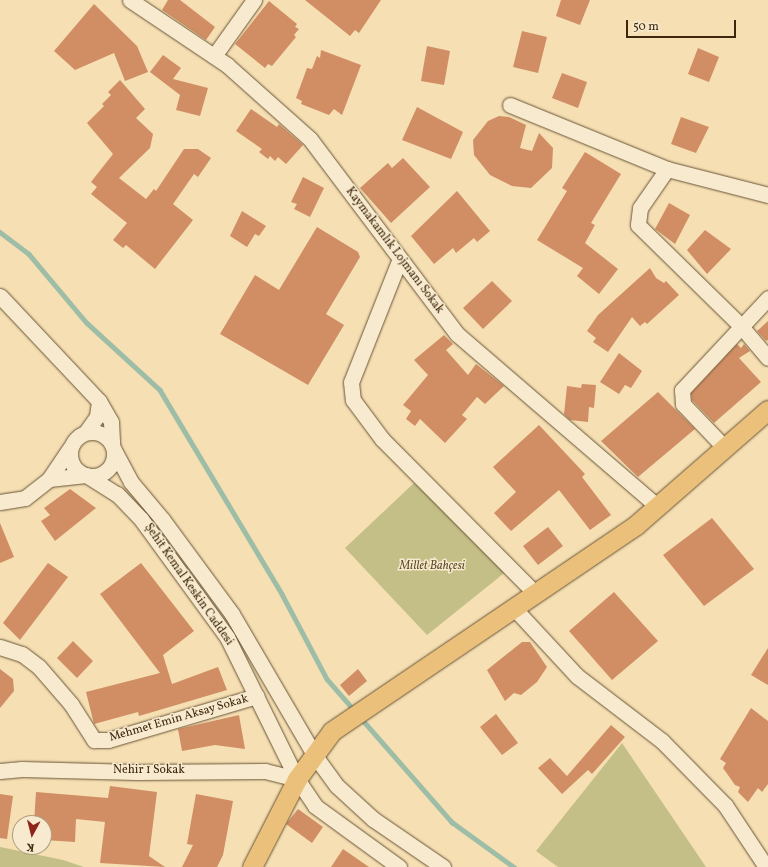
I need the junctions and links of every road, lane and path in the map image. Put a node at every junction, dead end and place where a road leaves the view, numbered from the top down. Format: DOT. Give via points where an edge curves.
graph roads {
  1 [pos="130,0"];
  2 [pos="254,0"];
  3 [pos="214,56"];
  4 [pos="510,106"];
  5 [pos="667,169"];
  6 [pos="768,195"];
  7 [pos="399,261"];
  8 [pos="0,296"];
  9 [pos="768,298"];
  10 [pos="740,325"];
  11 [pos="768,358"];
  12 [pos="98,401"];
  13 [pos="768,410"];
  14 [pos="86,432"];
  15 [pos="113,447"];
  16 [pos="70,448"];
  17 [pos="724,448"];
  18 [pos="86,475"];
  19 [pos="49,479"];
  20 [pos="0,502"];
  21 [pos="657,506"];
  22 [pos="535,593"];
  23 [pos="513,607"];
  24 [pos="0,647"];
  25 [pos="257,696"];
  26 [pos="315,756"];
  27 [pos="0,771"];
  28 [pos="297,779"];
  29 [pos="252,867"];
  30 [pos="399,867"];
  31 [pos="443,867"];
  32 [pos="766,867"];
  1 -- 3 [label="street, Kaymakamlık Lojmanı Sokak"];
  2 -- 3 [label="street"];
  3 -- 7 [label="street, Kaymakamlık Lojmanı Sokak" via="310,139"];
  4 -- 5 [label="street"];
  5 -- 6 [label="street"];
  5 -- 10 [label="street" via="640,208 638,225"];
  7 -- 21 [label="street, Kaymakamlık Lojmanı Sokak" via="457,334"];
  7 -- 22 [label="street" via="351,382 353,400 382,438"];
  8 -- 12 [label="street"];
  9 -- 10 [label="street"];
  10 -- 11 [label="street"];
  10 -- 17 [label="street" via="682,390 683,404"];
  12 -- 14 [label="street" via="98,416"];
  12 -- 15 [label="street" via="111,422"];
  13 -- 17 [label="main road"];
  14 -- 15 [label="street" via="101,433"];
  14 -- 16 [label="street" via="79,436"];
  15 -- 18 [label="street" via="114,458 107,470 101,474"];
  15 -- 26 [label="street" via="131,482 162,519 232,614"];
  16 -- 18 [label="street" via="75,468"];
  16 -- 19 [label="street"];
  17 -- 21 [label="main road"];
  18 -- 19 [label="street"];
  18 -- 25 [label="street, Şehit Kemal Keskin Caddesi" via="117,494 141,519 227,637"];
  19 -- 20 [label="street" via="25,498"];
  21 -- 22 [label="main road" via="636,525"];
  22 -- 23 [label="main road"];
  23 -- 26 [label="main road" via="332,731"];
  23 -- 32 [label="street" via="577,676 662,741 725,805"];
  24 -- 25 [label="street, Mehmet Emin Aksay Sokak" via="22,654 40,667 71,704 94,740 108,740"];
  25 -- 28 [label="street, Şehit Kemal Keskin Caddesi"];
  26 -- 28 [label="main road"];
  26 -- 31 [label="street" via="337,786 373,819"];
  27 -- 28 [label="street, Nehir 1 Sokak" via="22,768 136,772 265,771"];
  28 -- 29 [label="main road"];
  28 -- 30 [label="street, Şehit Kemal Keskin Caddesi" via="316,806"];
}
